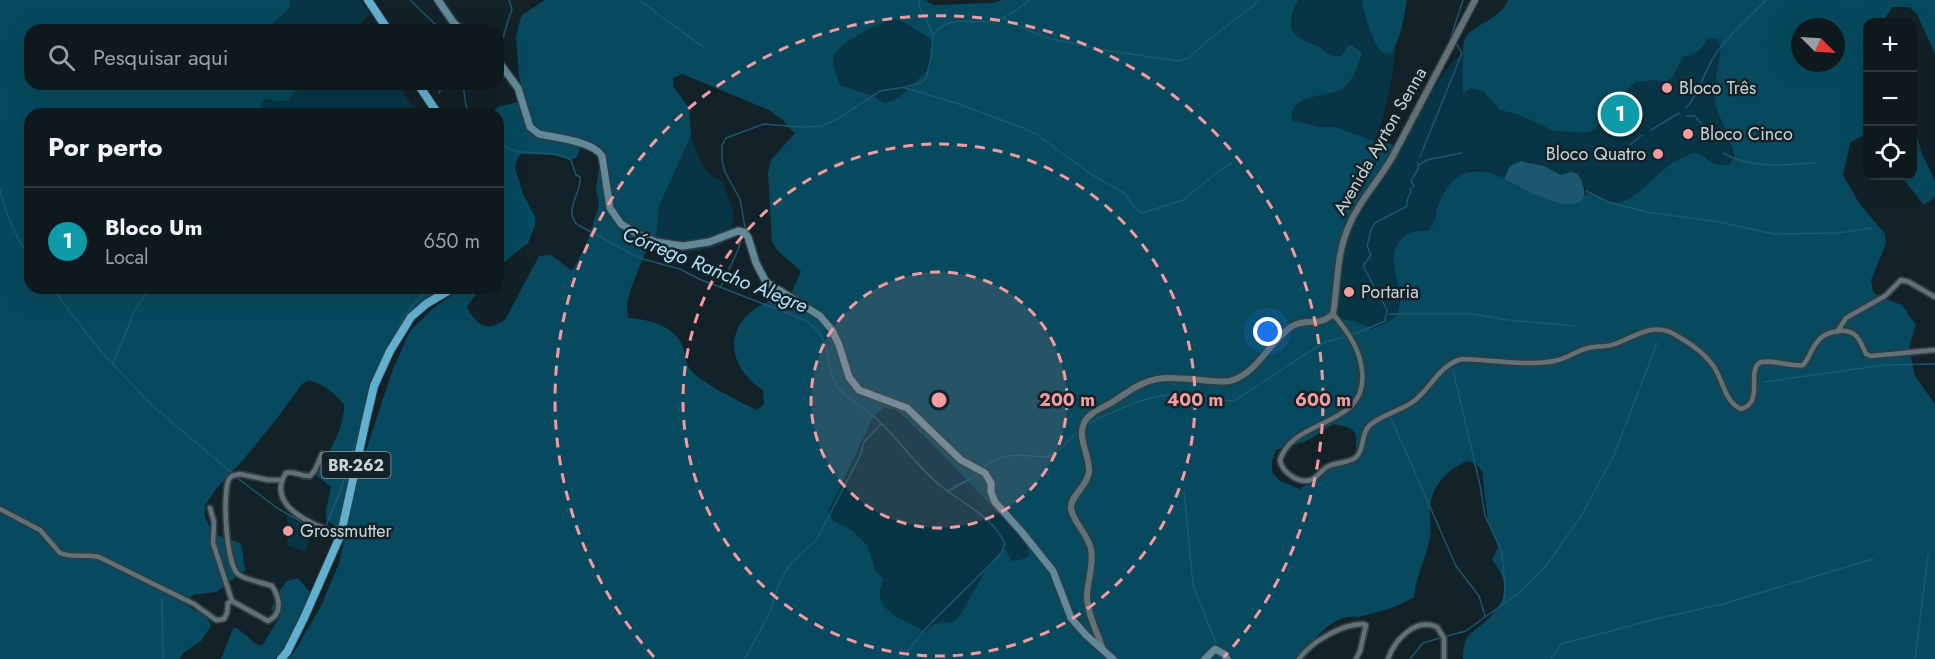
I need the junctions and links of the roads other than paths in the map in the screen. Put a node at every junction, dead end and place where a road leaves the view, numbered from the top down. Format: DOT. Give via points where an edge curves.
graph roads {
  1 [pos="368,0"];
  2 [pos="438,0"];
  3 [pos="1475,0"];
  4 [pos="384,24"];
  5 [pos="455,24"];
  6 [pos="504,69"];
  7 [pos="422,90"];
  8 [pos="434,108"];
  9 [pos="443,294"];
  10 [pos="1935,297"];
  11 [pos="1332,314"];
  12 [pos="1837,332"];
  13 [pos="1935,350"];
  14 [pos="322,454"];
  15 [pos="282,480"];
  16 [pos="210,508"];
  17 [pos="0,509"];
  18 [pos="341,534"];
  19 [pos="232,601"];
  20 [pos="1104,651"];
  21 [pos="281,659"];
  22 [pos="1113,659"];
  23 [pos="1205,659"];
  24 [pos="1227,659"];
  25 [pos="1299,659"];
  26 [pos="1356,659"];
  27 [pos="1388,659"];
  28 [pos="1444,659"];
  1 -- 4 [label="highway"];
  2 -- 5 [label="main road"];
  3 -- 11 [label="street, Avenida Ayrton Senna" via="1389,162 1347,228"];
  6 -- 20 [label="main road" via="518,88 533,130 599,151 610,208 621,224 656,242 683,246 744,232 766,282 820,316 832,330 849,377 859,390 908,408 961,460 986,473 995,502 1053,571 1071,618"];
  7 -- 8 [label="highway"];
  9 -- 18 [label="highway, BR-262" via="411,317 382,368 366,420"];
  10 -- 12 [label="street" via="1901,280 1885,296 1846,318"];
  11 -- 12 [label="street" via="1358,351 1364,380 1361,392 1346,412 1293,440 1282,454 1284,470 1303,481 1332,464 1354,459 1370,425 1413,402 1440,371 1455,361 1554,361 1588,348 1618,343 1640,332 1662,330 1699,350 1715,368 1730,401 1741,409 1752,399 1759,363 1803,365 1818,340"];
  11 -- 20 [label="street" via="1320,322 1292,326 1259,363 1236,378 1225,382 1158,379 1140,384 1086,419 1082,433 1089,473 1071,509 1091,549 1087,603"];
  12 -- 13 [label="street" via="1856,335 1871,356"];
  14 -- 15 [label="street" via="310,476 291,472"];
  15 -- 18 [label="street" via="282,498 297,515 317,527"];
  15 -- 19 [label="street" via="240,474 226,483 226,527 235,570 240,576 272,586 280,606 268,621"];
  16 -- 19 [label="street" via="213,543"];
  17 -- 19 [label="street" via="39,530 65,556 99,557 194,604 216,620 224,619"];
  18 -- 21 [label="highway, BR-262"];
  20 -- 22 [label="main road"];
  23 -- 24 [label="main road" via="1215,649"];
  25 -- 26 [label="street" via="1338,629 1366,625"];
  27 -- 28 [label="street" via="1406,632 1432,625 1444,638"];
}
